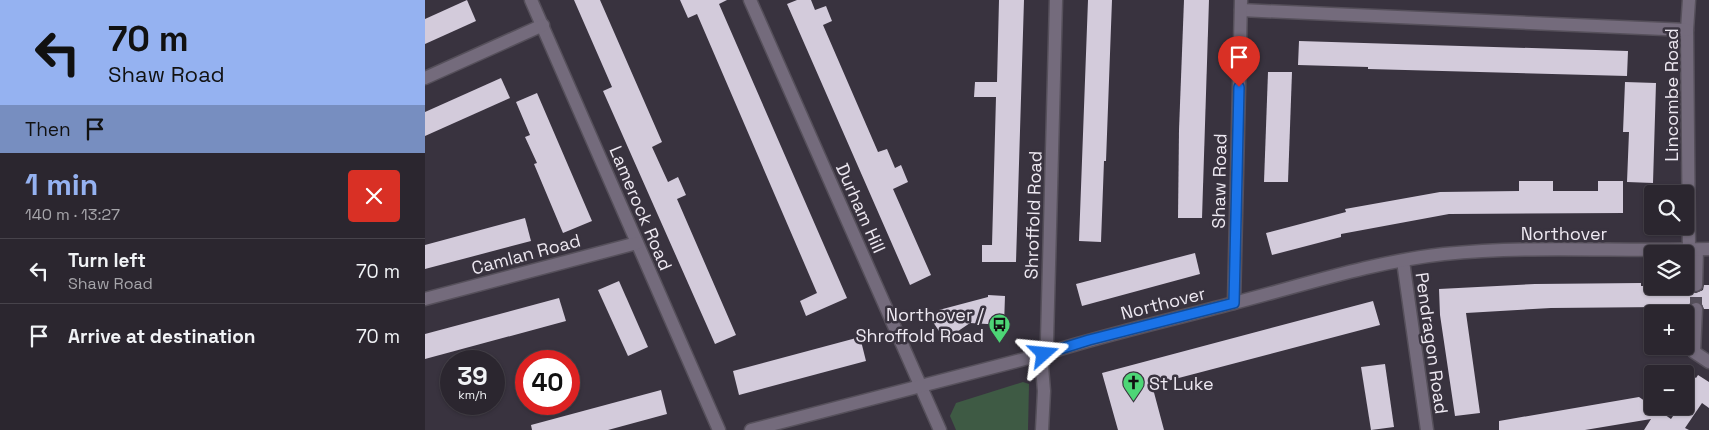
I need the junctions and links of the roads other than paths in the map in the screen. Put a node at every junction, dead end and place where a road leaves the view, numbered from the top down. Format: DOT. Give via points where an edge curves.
graph roads {
  1 [pos="531,0"];
  2 [pos="750,0"];
  3 [pos="1056,0"];
  4 [pos="1689,0"];
  5 [pos="1241,5"];
  6 [pos="543,26"];
  7 [pos="1687,30"];
  8 [pos="425,78"];
  9 [pos="637,243"];
  10 [pos="1698,249"];
  11 [pos="1403,261"];
  12 [pos="1696,284"];
  13 [pos="425,299"];
  14 [pos="1234,303"];
  15 [pos="1696,309"];
  16 [pos="1044,354"];
  17 [pos="1709,362"];
  18 [pos="921,386"];
  19 [pos="719,430"];
  20 [pos="751,430"];
  21 [pos="940,430"];
  22 [pos="1043,430"];
  23 [pos="1427,430"];
  1 -- 6 [label="street, Lamerock Road"];
  2 -- 18 [label="street, Durham Hill"];
  3 -- 16 [label="street, Shroffold Road" via="1047,340"];
  4 -- 7 [label="street, Lincombe Road"];
  5 -- 7 [label="street"];
  5 -- 14 [label="street, Shaw Road"];
  6 -- 8 [label="street"];
  6 -- 9 [label="street, Lamerock Road"];
  7 -- 10 [label="street, Lincombe Road"];
  9 -- 13 [label="street, Camlan Road"];
  9 -- 19 [label="street, Lamerock Road"];
  10 -- 11 [label="street, Northover" via="1489,251"];
  10 -- 12 [label="street, Lincombe Road"];
  11 -- 14 [label="street, Northover" via="1355,270"];
  11 -- 23 [label="street, Pendragon Road"];
  14 -- 16 [label="street, Northover"];
  15 -- 17 [label="street" via="1694,352"];
  16 -- 18 [label="street, Northover"];
  16 -- 22 [label="street, Shroffold Road"];
  18 -- 20 [label="street, Northover"];
  18 -- 21 [label="street, Durham Hill"];
}
